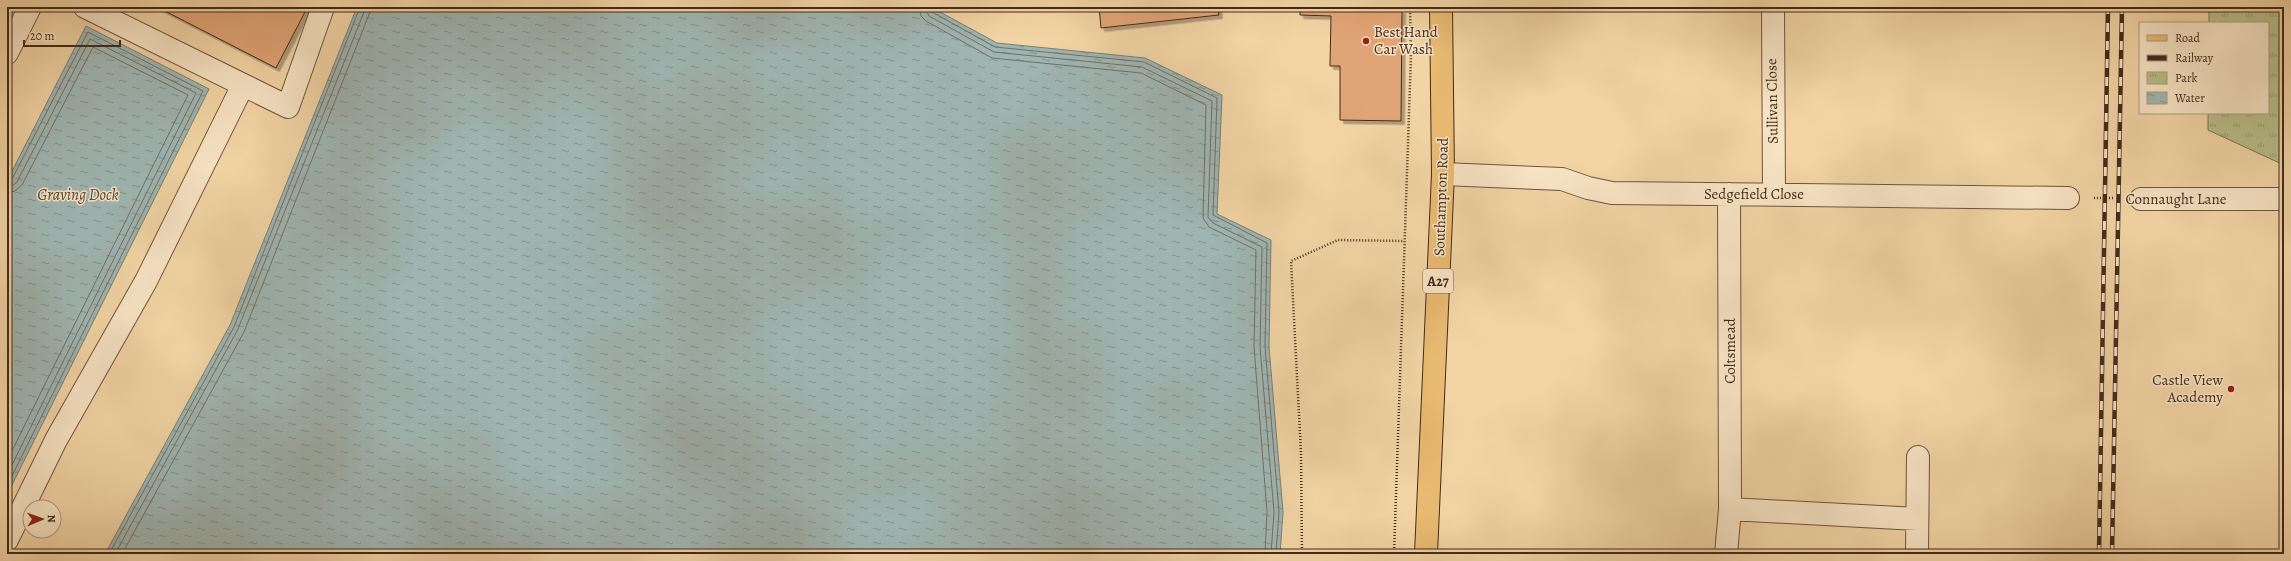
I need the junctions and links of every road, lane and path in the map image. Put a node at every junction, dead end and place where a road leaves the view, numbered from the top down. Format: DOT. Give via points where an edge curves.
graph roads {
  1 [pos="30,7"];
  2 [pos="85,7"];
  3 [pos="323,7"];
  4 [pos="1410,7"];
  5 [pos="1441,7"];
  6 [pos="1773,7"];
  7 [pos="7,53"];
  8 [pos="243,85"];
  9 [pos="1443,174"];
  10 [pos="1729,194"];
  11 [pos="1774,194"];
  12 [pos="2068,198"];
  13 [pos="2141,199"];
  14 [pos="2284,199"];
  15 [pos="1404,241"];
  16 [pos="1918,456"];
  17 [pos="1730,509"];
  18 [pos="1917,519"];
  19 [pos="7,540"];
  20 [pos="1302,554"];
  21 [pos="1394,554"];
  22 [pos="1426,554"];
  23 [pos="1726,554"];
  24 [pos="1917,554"];
  1 -- 7 [label="street"];
  2 -- 8 [label="street"];
  3 -- 8 [label="street" via="288,107"];
  4 -- 15 [label="path" via="1411,55"];
  5 -- 9 [label="main road, Southampton Road / A27"];
  6 -- 11 [label="street, Sullivan Close"];
  8 -- 19 [label="street" via="146,281 56,440"];
  9 -- 10 [label="street, Sedgefield Close" via="1562,179 1612,193"];
  9 -- 22 [label="main road, Southampton Road / A27"];
  10 -- 11 [label="street, Sedgefield Close"];
  10 -- 17 [label="street, Coltsmead"];
  11 -- 12 [label="street, Sedgefield Close"];
  12 -- 13 [label="path, Connaught Lane"];
  13 -- 14 [label="street, Connaught Lane"];
  15 -- 20 [label="path" via="1338,240 1291,261 1301,453"];
  15 -- 21 [label="path"];
  16 -- 18 [label="street"];
  17 -- 18 [label="street"];
  17 -- 23 [label="street, Coltsmead"];
  18 -- 24 [label="street"];
}
